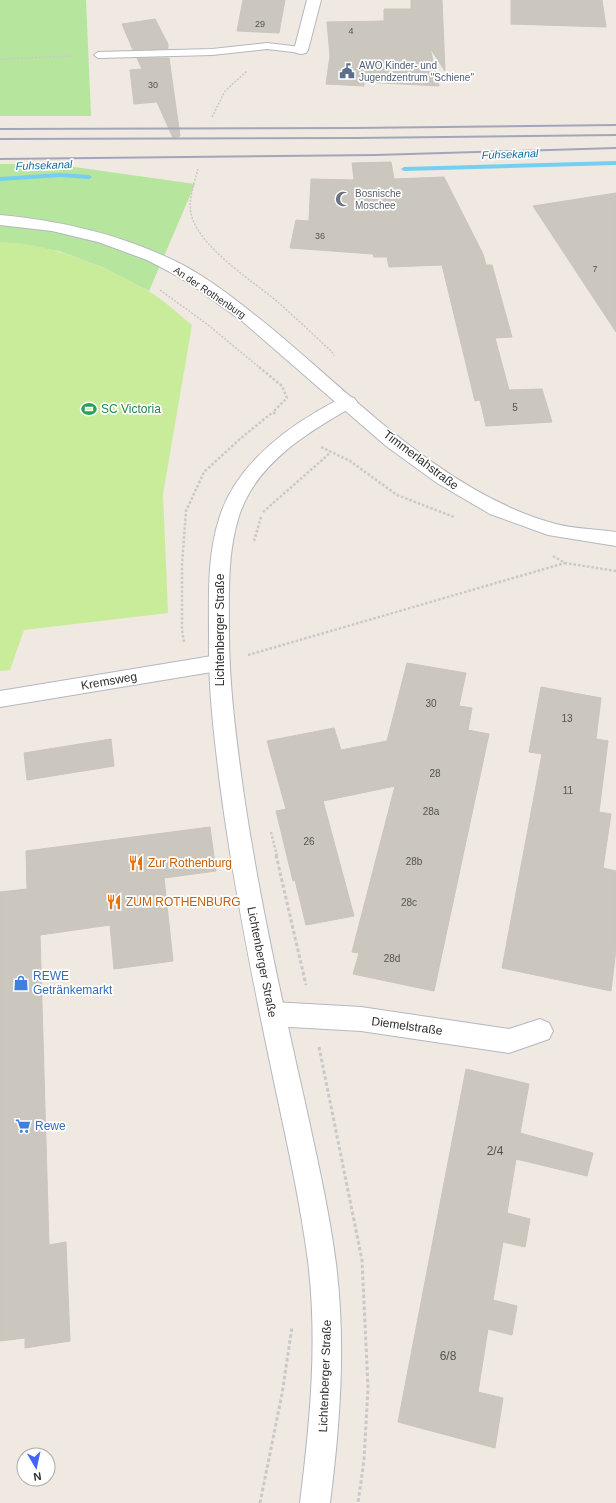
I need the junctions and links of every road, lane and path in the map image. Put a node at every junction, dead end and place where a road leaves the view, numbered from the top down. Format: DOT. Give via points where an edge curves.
graph roads {
  1 [pos="314,0"];
  2 [pos="301,50"];
  3 [pos="98,55"];
  4 [pos="0,59"];
  5 [pos="250,68"];
  6 [pos="212,117"];
  7 [pos="198,169"];
  8 [pos="0,220"];
  9 [pos="157,288"];
  10 [pos="348,402"];
  11 [pos="297,432"];
  12 [pos="330,453"];
  13 [pos="455,517"];
  14 [pos="616,539"];
  15 [pos="253,546"];
  16 [pos="552,556"];
  17 [pos="564,562"];
  18 [pos="616,571"];
  19 [pos="218,663"];
  20 [pos="0,699"];
  21 [pos="273,1014"];
  22 [pos="540,1031"];
  23 [pos="282,1394"];
  24 [pos="260,1503"];
  25 [pos="315,1503"];
  1 -- 2 [label="street"];
  2 -- 3 [label="lane" via="267,46 212,52"];
  3 -- 4 [label="path"];
  5 -- 6 [label="path" via="230,83 219,98"];
  7 -- 10 [label="path" via="191,206 197,228 206,240 332,352"];
  8 -- 10 [label="street, An der Rothenburg" via="70,229 104,238 168,264 238,309"];
  9 -- 11 [label="path" via="220,334 282,386 287,398 273,412"];
  10 -- 11 [label="street, Lichtenberger Straße"];
  10 -- 14 [label="street, Timmerlahstraße" via="435,474 491,506 548,528 578,535"];
  11 -- 12 [label="path"];
  11 -- 19 [label="street, Lichtenberger Straße" via="268,455 252,475 229,514 220,562"];
  12 -- 13 [label="path" via="350,461 397,495"];
  12 -- 15 [label="path" via="263,511"];
  16 -- 17 [label="path"];
  17 -- 18 [label="path"];
  17 -- 19 [label="path"];
  19 -- 20 [label="street, Kremsweg"];
  19 -- 21 [label="street, Lichtenberger Straße" via="237,826"];
  21 -- 22 [label="street, Diemelstraße" via="361,1019 509,1041"];
  21 -- 25 [label="street, Lichtenberger Straße" via="309,1187 327,1312 322,1449"];
  23 -- 24 [label="path"];
}
